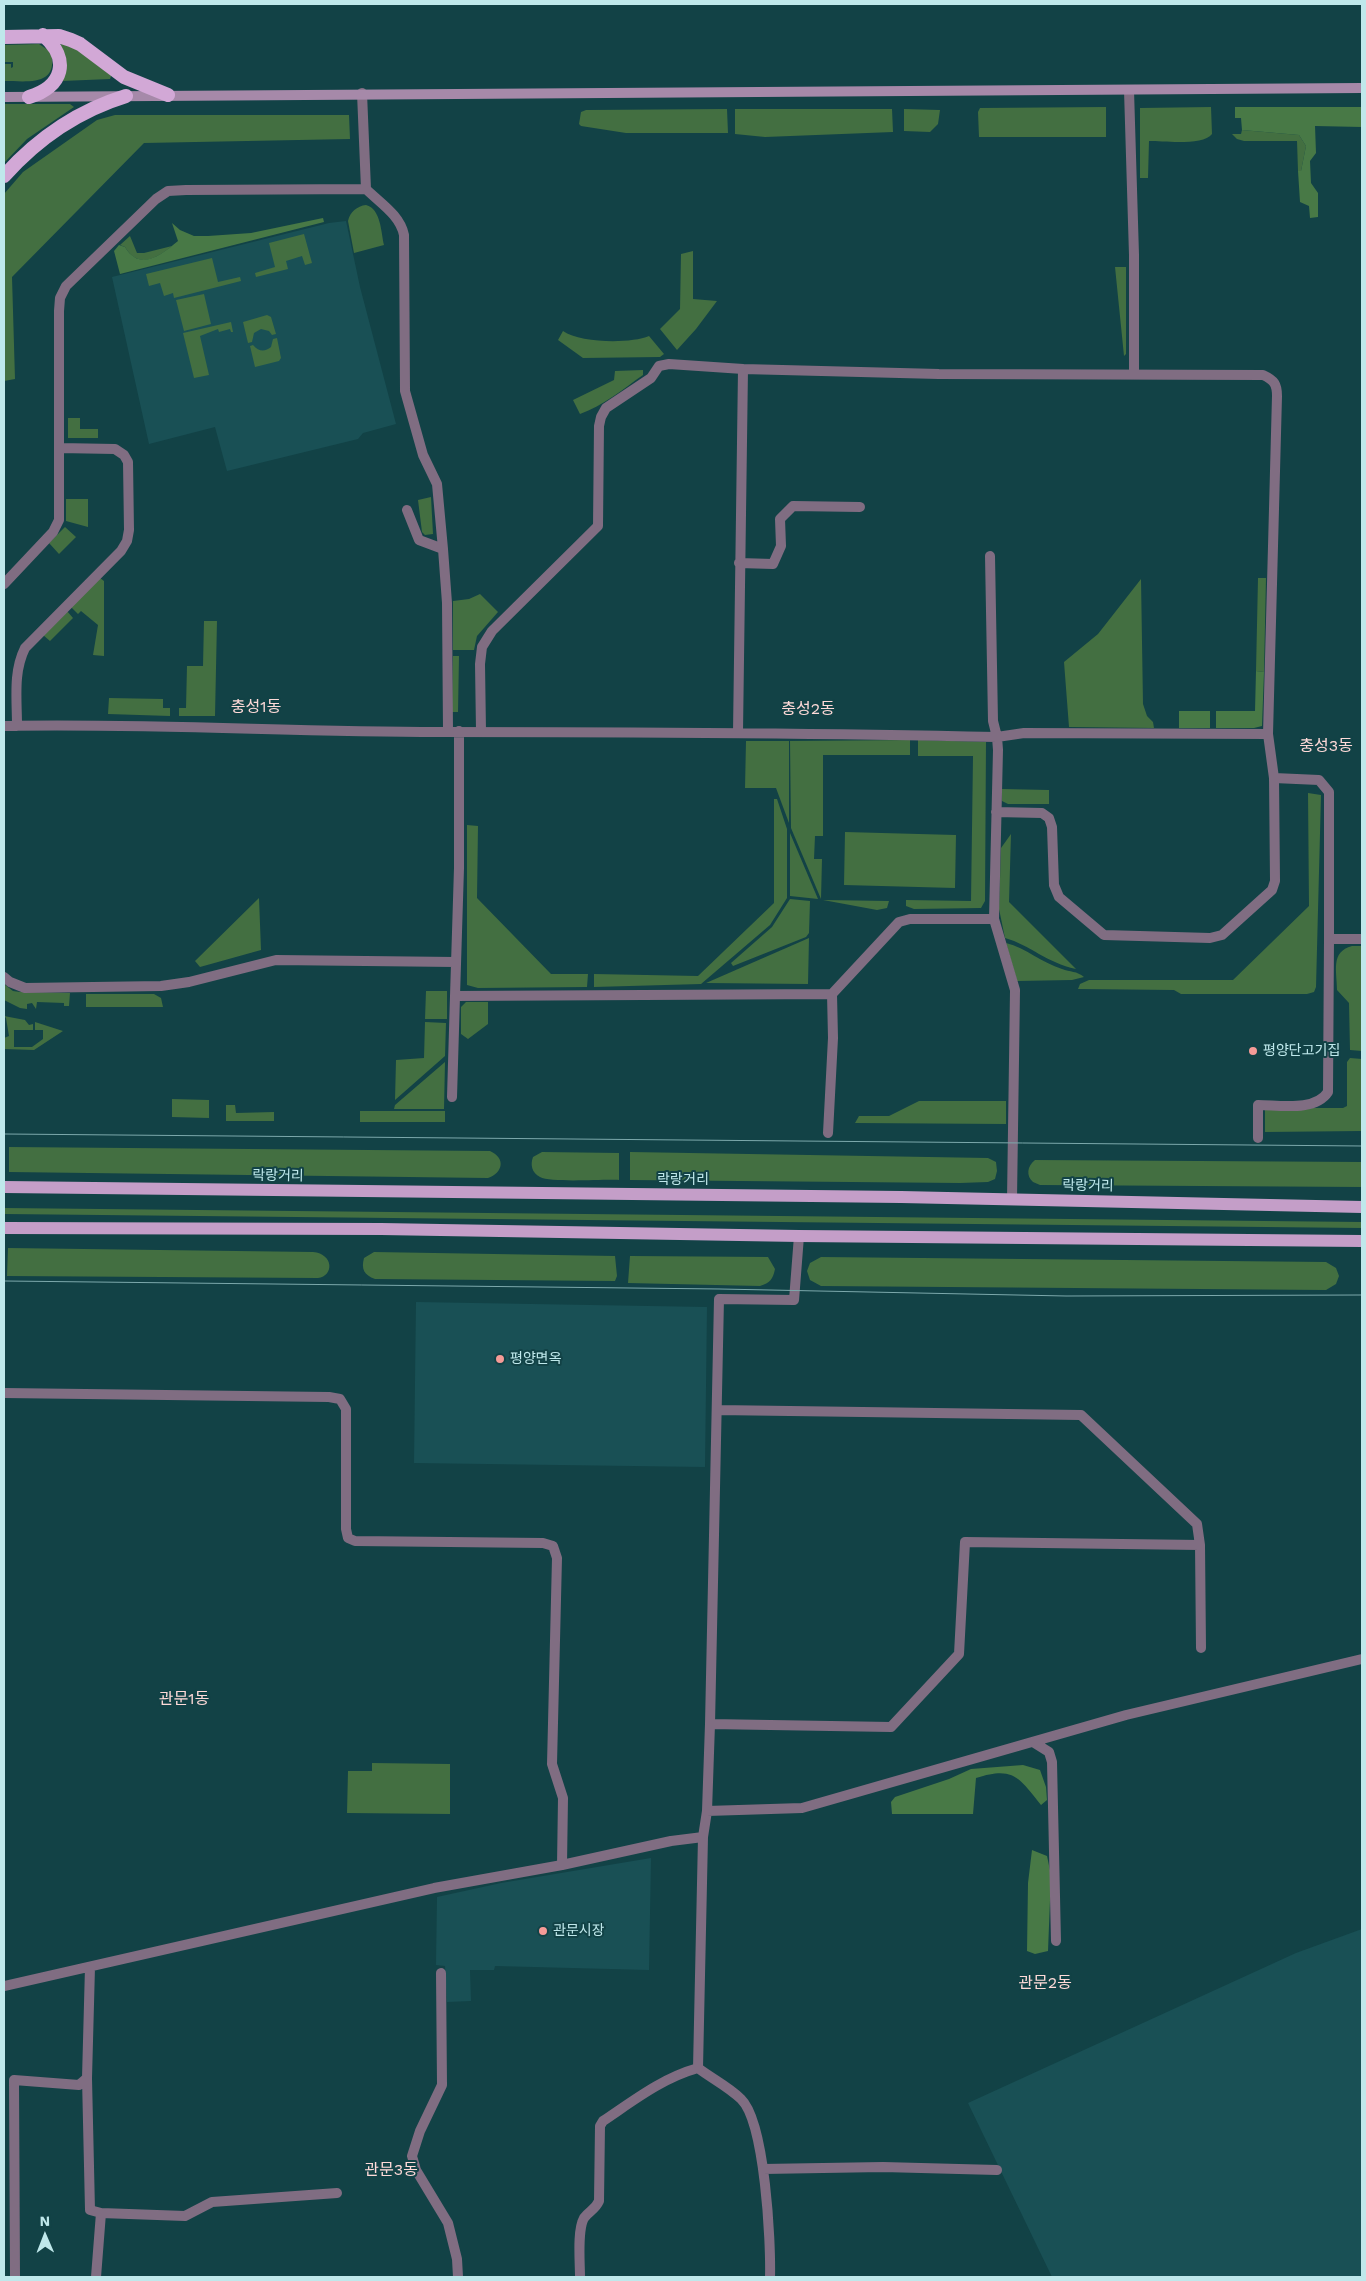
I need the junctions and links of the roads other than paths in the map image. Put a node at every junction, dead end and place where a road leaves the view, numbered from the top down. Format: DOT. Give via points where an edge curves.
graph roads {
  1 [pos="43,35"];
  2 [pos="4,37"];
  3 [pos="1362,88"];
  4 [pos="1129,90"];
  5 [pos="362,93"];
  6 [pos="126,96"];
  7 [pos="168,96"];
  8 [pos="4,97"];
  9 [pos="29,97"];
  10 [pos="4,176"];
  11 [pos="366,189"];
  12 [pos="743,369"];
  13 [pos="1134,374"];
  14 [pos="59,448"];
  15 [pos="860,507"];
  16 [pos="407,510"];
  17 [pos="443,549"];
  18 [pos="990,556"];
  19 [pos="739,563"];
  20 [pos="4,584"];
  21 [pos="4,726"];
  22 [pos="18,726"];
  23 [pos="453,731"];
  24 [pos="481,731"];
  25 [pos="738,732"];
  26 [pos="1268,734"];
  27 [pos="997,737"];
  28 [pos="1274,778"];
  29 [pos="996,812"];
  30 [pos="994,919"];
  31 [pos="1329,939"];
  32 [pos="1362,939"];
  33 [pos="455,962"];
  34 [pos="4,977"];
  35 [pos="832,994"];
  36 [pos="455,996"];
  37 [pos="452,1097"];
  38 [pos="828,1133"];
  39 [pos="1258,1138"];
  40 [pos="4,1188"];
  41 [pos="1012,1199"];
  42 [pos="1362,1207"];
  43 [pos="4,1228"];
  44 [pos="799,1236"];
  45 [pos="1362,1241"];
  46 [pos="4,1393"];
  47 [pos="716,1410"];
  48 [pos="1200,1545"];
  49 [pos="1200,1648"];
  50 [pos="1362,1659"];
  51 [pos="710,1724"];
  52 [pos="1033,1742"];
  53 [pos="707,1811"];
  54 [pos="703,1837"];
  55 [pos="562,1865"];
  56 [pos="1056,1941"];
  57 [pos="90,1967"];
  58 [pos="441,1973"];
  59 [pos="4,1986"];
  60 [pos="698,2068"];
  61 [pos="87,2078"];
  62 [pos="763,2169"];
  63 [pos="997,2170"];
  64 [pos="337,2193"];
  65 [pos="100,2213"];
  66 [pos="15,2277"];
  67 [pos="96,2277"];
  68 [pos="458,2277"];
  69 [pos="580,2277"];
  70 [pos="770,2277"];
  1 -- 2 [label="highway"];
  1 -- 7 [label="highway" via="59,36 80,44 124,77"];
  1 -- 9 [label="highway" via="53,44 59,57 58,75 43,92"];
  3 -- 4 [label="main road"];
  4 -- 5 [label="main road"];
  4 -- 13 [label="street"];
  5 -- 7 [label="main road"];
  5 -- 11 [label="street"];
  6 -- 7 [label="main road"];
  6 -- 9 [label="main road"];
  6 -- 10 [label="highway" via="92,108 63,124"];
  8 -- 9 [label="main road"];
  11 -- 14 [label="street" via="186,190 168,192 156,199 66,286 60,298"];
  11 -- 17 [label="street" via="397,218 404,235 405,391 423,455 437,484"];
  12 -- 13 [label="street"];
  12 -- 19 [label="street"];
  12 -- 24 [label="street" via="659,366 651,378 606,408 599,426 598,526 492,631 482,647"];
  13 -- 26 [label="street" via="1262,375 1272,379 1277,387"];
  14 -- 20 [label="street" via="59,520 56,528"];
  14 -- 22 [label="street" via="115,449 124,455 128,462 129,530 121,551 25,648 17,675"];
  15 -- 19 [label="street" via="793,506 780,519 781,546 773,564"];
  16 -- 17 [label="street" via="419,540"];
  17 -- 23 [label="street"];
  18 -- 27 [label="street" via="993,721"];
  19 -- 25 [label="street"];
  21 -- 22 [label="street"];
  22 -- 23 [label="street"];
  23 -- 24 [label="street"];
  23 -- 33 [label="street" via="459,868"];
  24 -- 25 [label="street"];
  25 -- 27 [label="street"];
  26 -- 27 [label="street" via="1024,733"];
  26 -- 28 [label="street"];
  27 -- 29 [label="street"];
  28 -- 29 [label="street" via="1275,882 1272,890 1222,935 1210,938 1104,935 1059,897 1054,885 1049,818 1042,813"];
  28 -- 31 [label="street" via="1319,780 1329,792"];
  29 -- 30 [label="street"];
  30 -- 35 [label="street" via="910,919 900,922"];
  30 -- 41 [label="street" via="1015,990"];
  31 -- 32 [label="street"];
  31 -- 39 [label="street" via="1328,1092 1322,1100 1311,1104 1258,1105"];
  33 -- 34 [label="street" via="276,960 161,986 25,988"];
  33 -- 36 [label="street"];
  35 -- 36 [label="street"];
  35 -- 38 [label="street"];
  36 -- 37 [label="street"];
  40 -- 41 [label="main road, 락랑거리"];
  41 -- 42 [label="main road, 락랑거리"];
  43 -- 44 [label="main road" via="380,1229"];
  44 -- 45 [label="main road"];
  44 -- 47 [label="street" via="794,1300 719,1299"];
  46 -- 55 [label="street" via="329,1396 340,1399 346,1409 348,1538 355,1542 543,1543 553,1546 557,1558 552,1764 562,1798"];
  47 -- 48 [label="street" via="1081,1415 1197,1524"];
  47 -- 51 [label="street"];
  48 -- 49 [label="street"];
  48 -- 51 [label="street" via="965,1542 959,1654 891,1727"];
  50 -- 52 [label="street" via="1126,1715"];
  51 -- 53 [label="street"];
  52 -- 53 [label="street" via="802,1808"];
  52 -- 56 [label="street" via="1049,1752 1052,1762"];
  53 -- 54 [label="street"];
  54 -- 55 [label="street"];
  54 -- 60 [label="street"];
  55 -- 57 [label="street" via="434,1888"];
  57 -- 59 [label="street"];
  57 -- 61 [label="street"];
  58 -- 68 [label="street" via="442,2085 412,2156 416,2170 448,2223"];
  60 -- 62 [label="street" via="742,2099 752,2119"];
  60 -- 69 [label="street" via="680,2073 649,2090 600,2126 599,2201 596,2210 585,2217 581,2228"];
  61 -- 65 [label="street" via="90,2210"];
  61 -- 66 [label="street" via="79,2085 14,2080"];
  62 -- 63 [label="street" via="883,2167"];
  62 -- 70 [label="street"];
  64 -- 65 [label="street" via="212,2202 184,2216"];
  65 -- 67 [label="street"];
}
